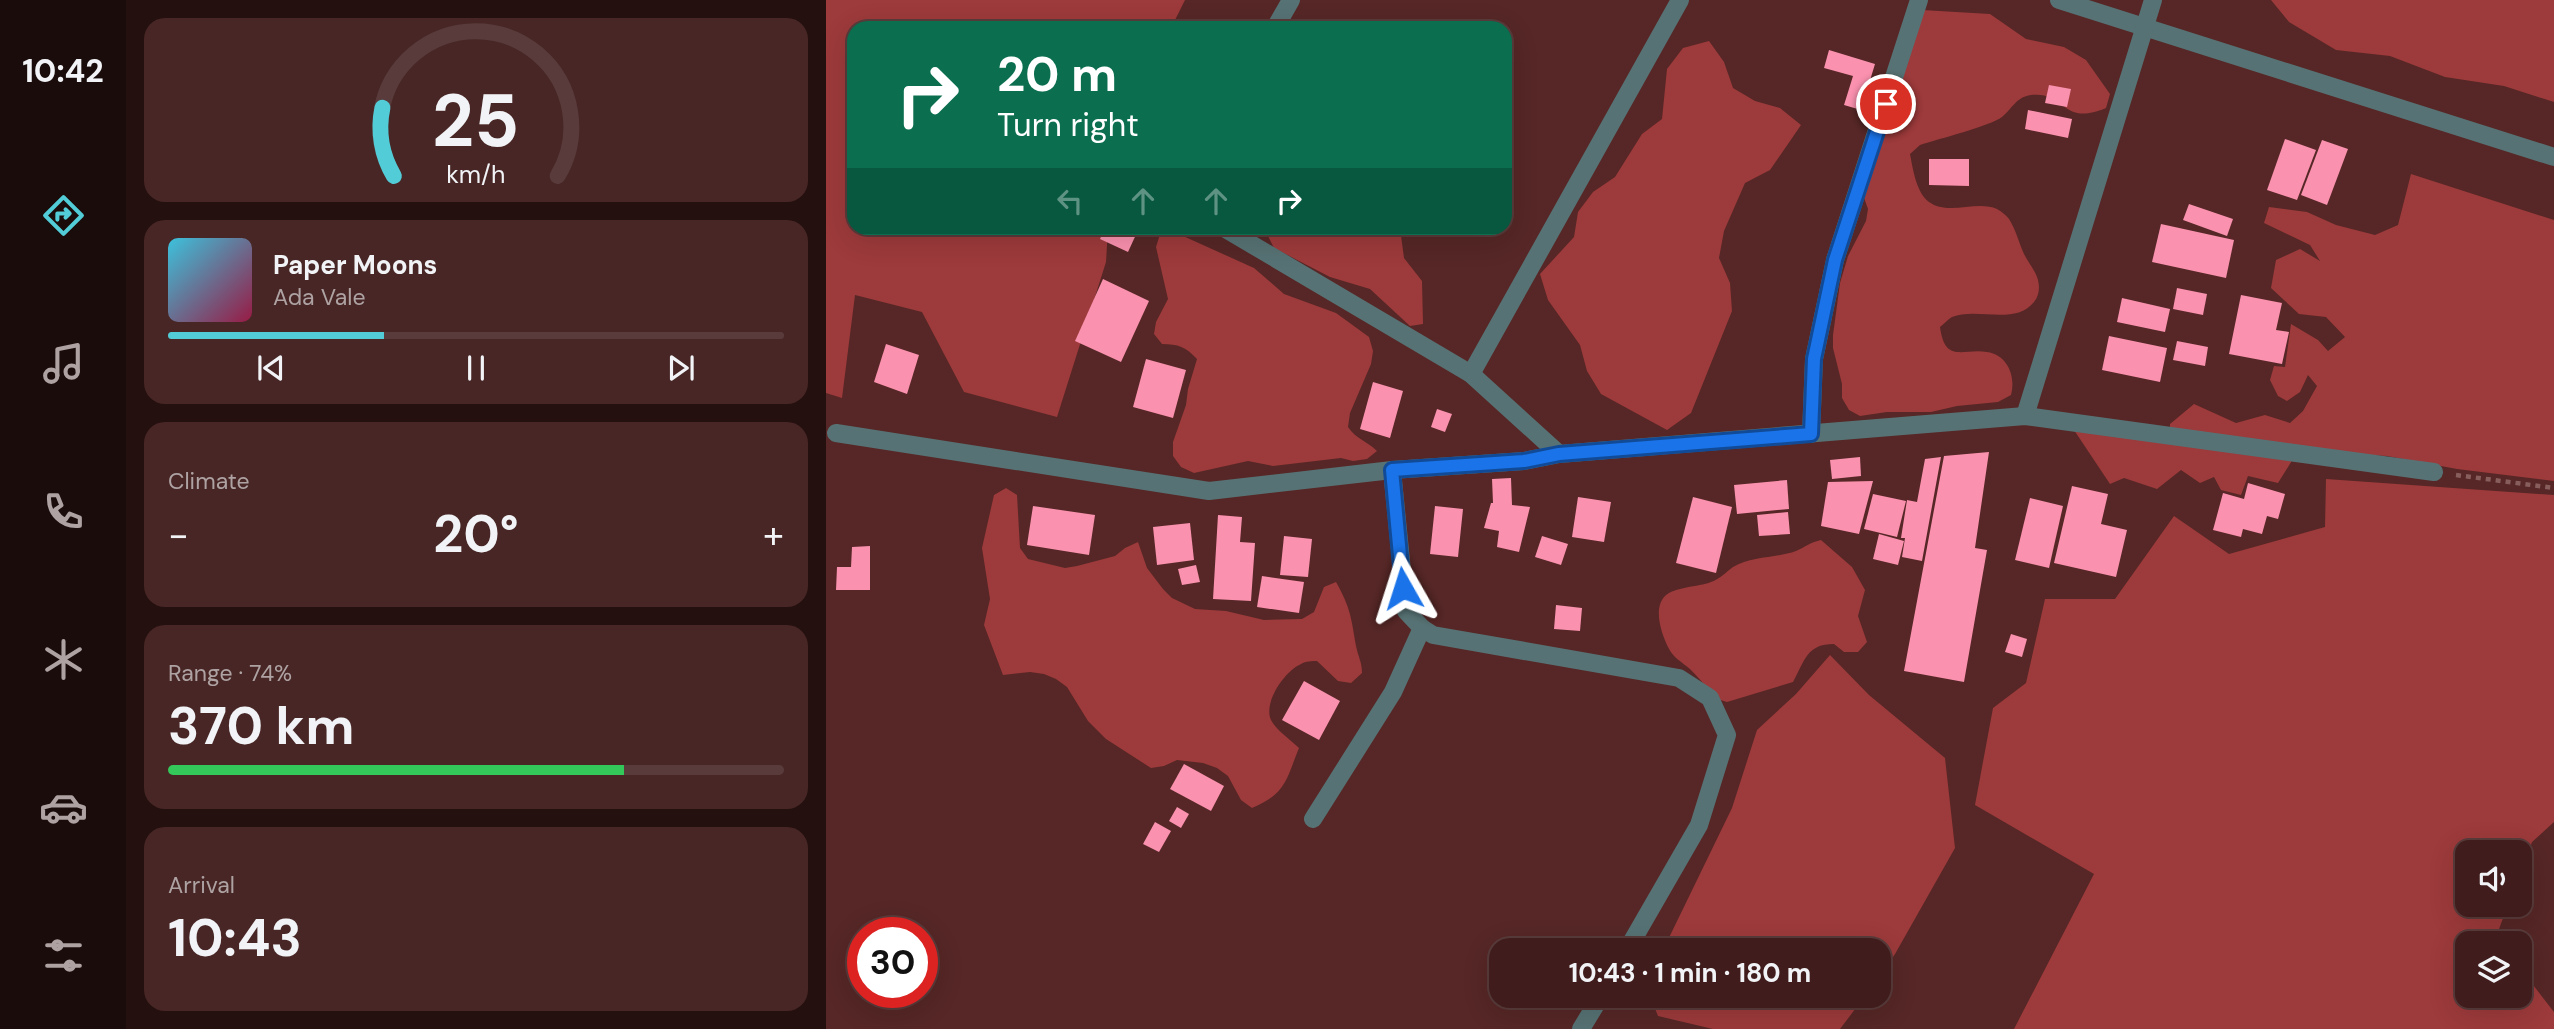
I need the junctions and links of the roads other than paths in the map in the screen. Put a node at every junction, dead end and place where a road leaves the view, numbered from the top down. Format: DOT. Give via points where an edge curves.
graph roads {
  1 [pos="1291,0"];
  2 [pos="1680,0"];
  3 [pos="1919,0"];
  4 [pos="2059,0"];
  5 [pos="2153,0"];
  6 [pos="1279,21"];
  7 [pos="2144,26"];
  8 [pos="2554,157"];
  9 [pos="1236,235"];
  10 [pos="1471,374"];
  11 [pos="2025,416"];
  12 [pos="836,433"];
  13 [pos="1811,434"];
  14 [pos="1559,454"];
  15 [pos="1392,470"];
  16 [pos="2434,472"];
  17 [pos="1422,628"];
  18 [pos="1313,819"];
  19 [pos="1634,938"];
  20 [pos="1594,1008"];
  21 [pos="1581,1029"];
  1 -- 6 [label="street"];
  2 -- 10 [label="street"];
  3 -- 13 [label="street" via="1835,260 1814,359"];
  4 -- 7 [label="street"];
  5 -- 7 [label="street"];
  7 -- 8 [label="street"];
  7 -- 11 [label="street"];
  9 -- 10 [label="street"];
  10 -- 14 [label="street"];
  11 -- 13 [label="street"];
  11 -- 16 [label="street"];
  12 -- 15 [label="street" via="1209,491"];
  13 -- 14 [label="street"];
  14 -- 15 [label="street" via="1524,461"];
  15 -- 17 [label="street" via="1406,611"];
  17 -- 18 [label="street" via="1393,692"];
  17 -- 19 [label="street" via="1433,635 1679,678 1710,698 1727,735 1699,825"];
  20 -- 21 [label="street"];
}
